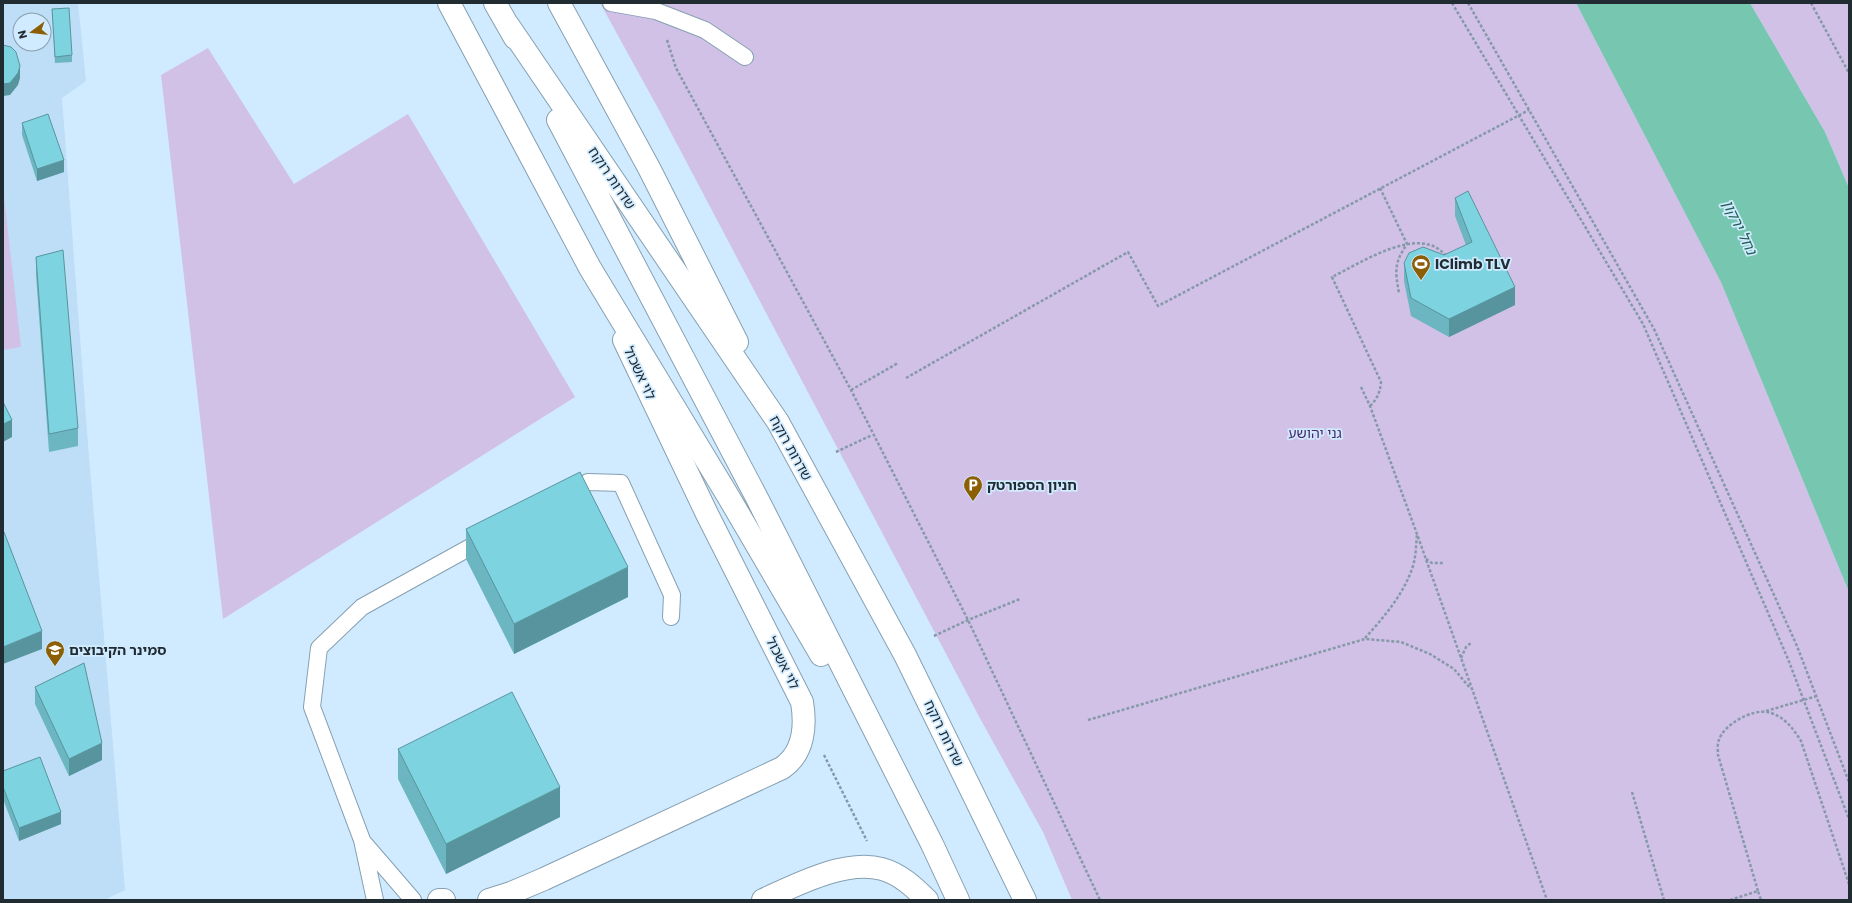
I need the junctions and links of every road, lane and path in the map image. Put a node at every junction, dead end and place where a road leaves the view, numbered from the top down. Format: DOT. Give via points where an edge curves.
graph roads {
  1 [pos="449,3"];
  2 [pos="495,3"];
  3 [pos="559,3"];
  4 [pos="611,3"];
  5 [pos="1452,3"];
  6 [pos="1468,3"];
  7 [pos="1811,3"];
  8 [pos="656,11"];
  9 [pos="508,25"];
  10 [pos="745,57"];
  11 [pos="1849,73"];
  12 [pos="1529,110"];
  13 [pos="1519,116"];
  14 [pos="1380,188"];
  15 [pos="1407,244"];
  16 [pos="1448,258"];
  17 [pos="590,268"];
  18 [pos="1399,292"];
  19 [pos="898,363"];
  20 [pos="906,378"];
  21 [pos="1361,387"];
  22 [pos="851,390"];
  23 [pos="1370,406"];
  24 [pos="778,422"];
  25 [pos="872,434"];
  26 [pos="836,452"];
  27 [pos="553,501"];
  28 [pos="499,531"];
  29 [pos="1417,534"];
  30 [pos="1426,559"];
  31 [pos="1444,563"];
  32 [pos="1020,600"];
  33 [pos="671,617"];
  34 [pos="968,620"];
  35 [pos="934,636"];
  36 [pos="1365,639"];
  37 [pos="1472,642"];
  38 [pos="1461,659"];
  39 [pos="1472,691"];
  40 [pos="1816,696"];
  41 [pos="1804,700"];
  42 [pos="1766,711"];
  43 [pos="1088,720"];
  44 [pos="822,752"];
  45 [pos="1849,782"];
  46 [pos="1632,792"];
  47 [pos="1849,819"];
  48 [pos="362,840"];
  49 [pos="932,844"];
  50 [pos="882,869"];
  51 [pos="1848,876"];
  52 [pos="1849,884"];
  53 [pos="1758,891"];
  54 [pos="375,900"];
  55 [pos="413,900"];
  56 [pos="439,900"];
  57 [pos="444,900"];
  58 [pos="489,900"];
  59 [pos="763,900"];
  60 [pos="927,900"];
  61 [pos="958,900"];
  62 [pos="1025,900"];
  63 [pos="1100,900"];
  64 [pos="1547,900"];
  65 [pos="1664,900"];
  66 [pos="1730,900"];
  67 [pos="1761,900"];
  1 -- 17 [label="main road"];
  2 -- 9 [label="main road, שדרות רוקח"];
  3 -- 24 [label="main road" via="649,168"];
  4 -- 8 [label="lane"];
  5 -- 13 [label="path"];
  6 -- 12 [label="path"];
  7 -- 11 [label="path"];
  8 -- 10 [label="lane" via="705,30"];
  8 -- 22 [label="path" via="676,68"];
  9 -- 24 [label="main road, שדרות רוקח"];
  9 -- 49 [label="main road, שדרות רוקח" via="758,500"];
  12 -- 13 [label="path"];
  12 -- 40 [label="path" via="1654,329 1797,646"];
  13 -- 14 [label="path"];
  13 -- 41 [label="path" via="1643,324"];
  14 -- 15 [label="path"];
  14 -- 20 [label="path" via="1158,306 1128,252"];
  15 -- 16 [label="path" via="1420,242 1432,245"];
  15 -- 18 [label="path" via="1399,255 1396,266"];
  15 -- 23 [label="path" via="1332,277 1381,382 1380,392"];
  17 -- 49 [label="main road" via="728,496"];
  17 -- 58 [label="main road, לוי אשכול" via="707,514 802,702 805,717 803,734 799,749 790,763 782,768 544,879"];
  19 -- 22 [label="path"];
  21 -- 23 [label="path"];
  22 -- 25 [label="path"];
  23 -- 29 [label="path"];
  24 -- 62 [label="main road, שדרות רוקח" via="905,655"];
  25 -- 26 [label="path"];
  25 -- 34 [label="path"];
  27 -- 33 [label="lane" via="588,482 621,483 672,595"];
  28 -- 48 [label="lane" via="362,607 319,648 312,707"];
  29 -- 30 [label="path"];
  29 -- 36 [label="path" via="1414,565 1403,588 1388,612"];
  30 -- 31 [label="path" via="1432,563"];
  30 -- 38 [label="path"];
  32 -- 34 [label="path"];
  34 -- 35 [label="path"];
  34 -- 63 [label="path"];
  36 -- 39 [label="path" via="1401,642 1430,654 1454,669"];
  36 -- 43 [label="path"];
  37 -- 38 [label="path" via="1466,646"];
  38 -- 39 [label="path"];
  39 -- 64 [label="path"];
  40 -- 41 [label="path"];
  40 -- 45 [label="path"];
  41 -- 42 [label="path"];
  41 -- 47 [label="path"];
  42 -- 51 [label="path" via="1777,715 1792,726 1801,741"];
  42 -- 53 [label="path" via="1737,719 1725,729 1719,740 1718,755"];
  44 -- 50 [label="path"];
  46 -- 65 [label="path"];
  48 -- 54 [label="lane"];
  48 -- 55 [label="lane"];
  49 -- 61 [label="main road, שדרות רוקח"];
  50 -- 59 [label="main road" via="857,868 829,873"];
  50 -- 60 [label="main road" via="911,884"];
  51 -- 52 [label="path"];
  53 -- 66 [label="path"];
  53 -- 67 [label="path"];
  56 -- 57 [label="main road"];
}
